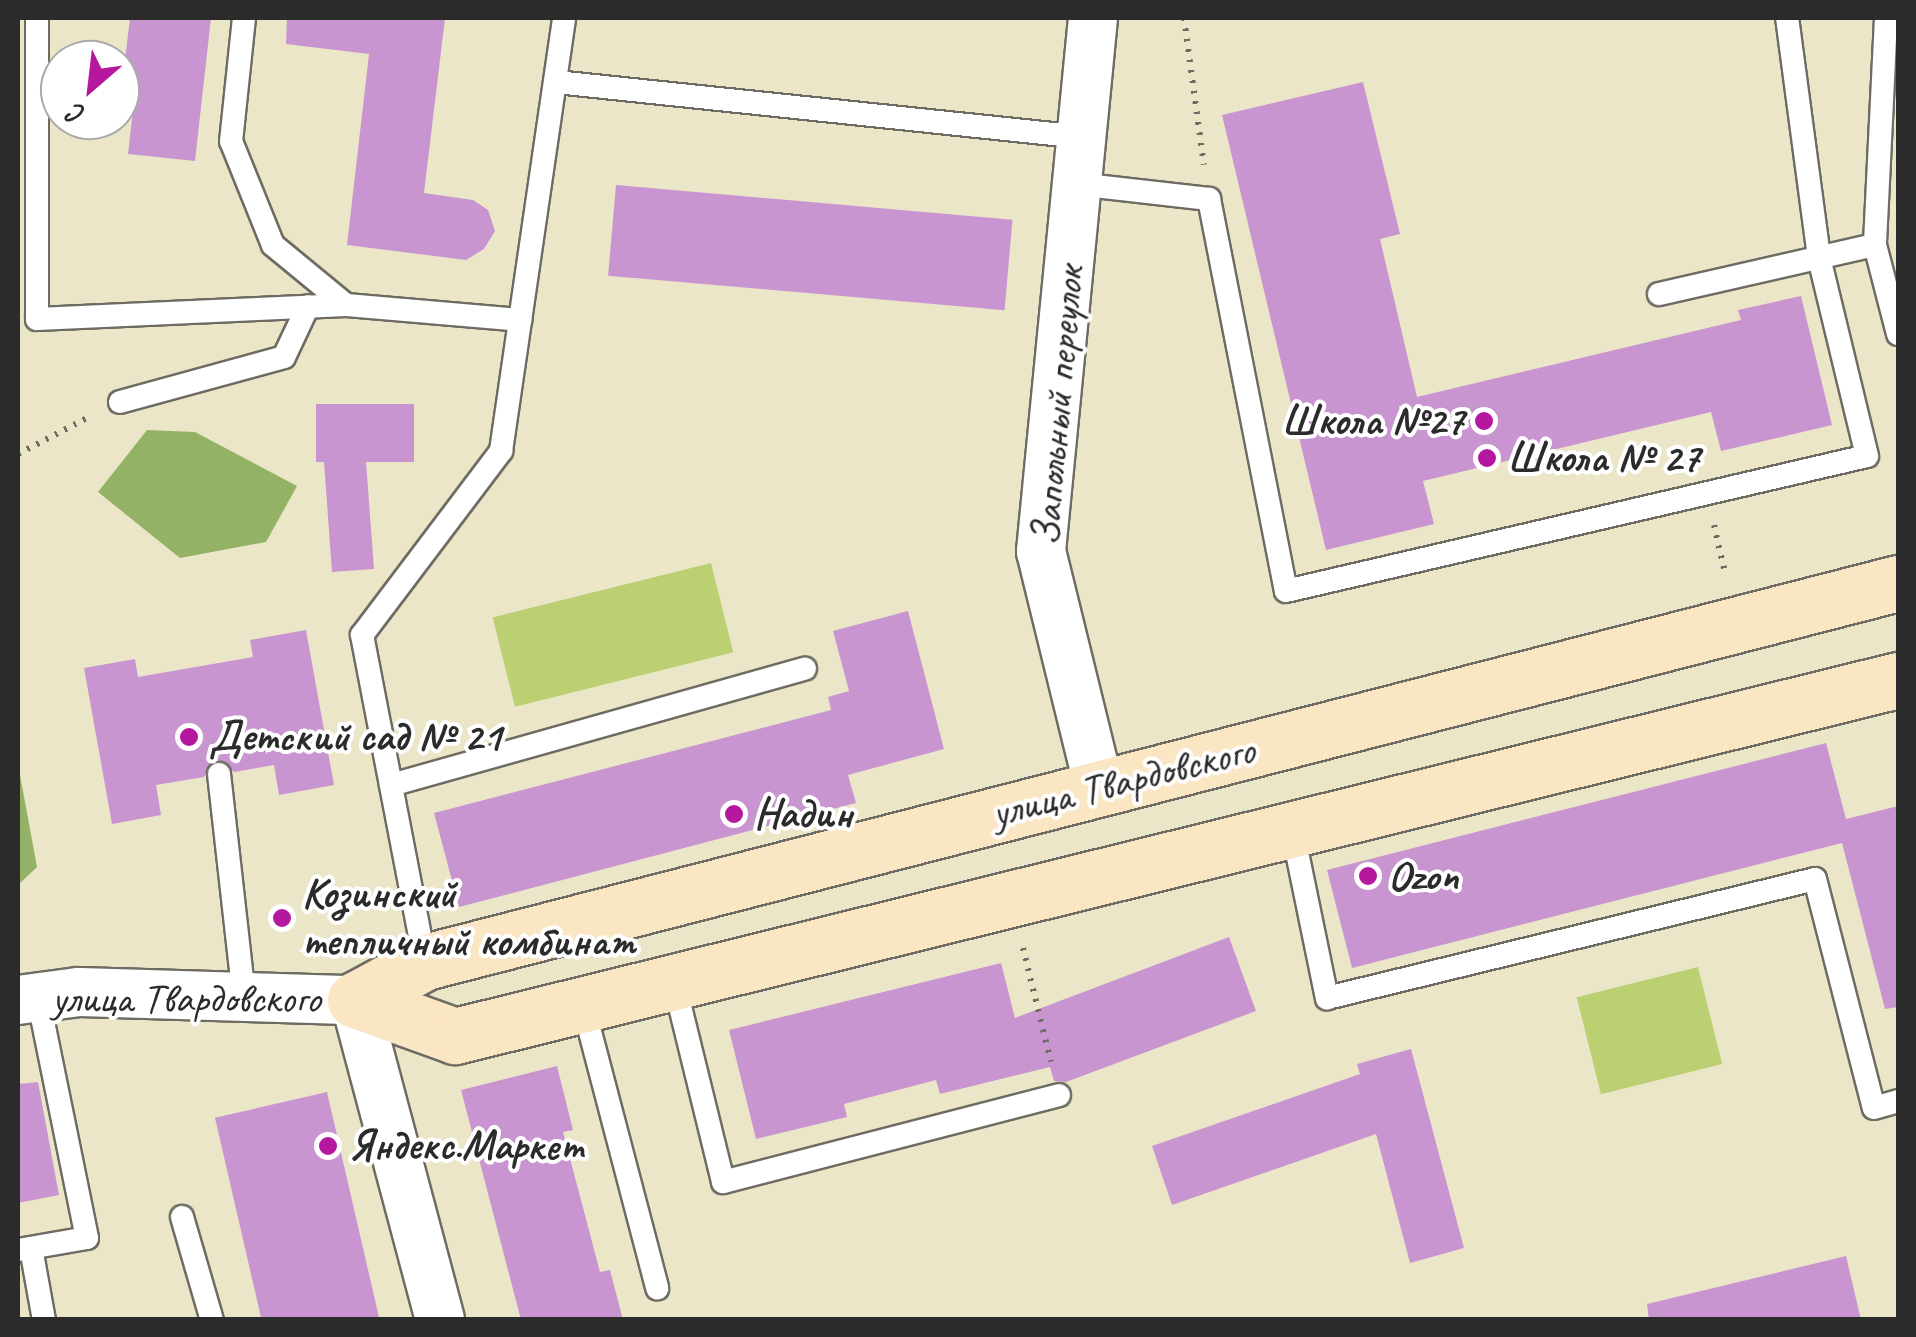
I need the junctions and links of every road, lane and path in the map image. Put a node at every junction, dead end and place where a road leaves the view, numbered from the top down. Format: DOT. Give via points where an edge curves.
graph roads {
  1 [pos="37,18"];
  2 [pos="244,18"];
  3 [pos="564,18"];
  4 [pos="1093,18"];
  5 [pos="1184,18"];
  6 [pos="1788,18"];
  7 [pos="1886,18"];
  8 [pos="556,82"];
  9 [pos="1082,137"];
  10 [pos="1077,184"];
  11 [pos="1209,199"];
  12 [pos="1874,245"];
  13 [pos="1820,257"];
  14 [pos="1659,294"];
  15 [pos="346,305"];
  16 [pos="308,306"];
  17 [pos="520,320"];
  18 [pos="1898,334"];
  19 [pos="120,402"];
  20 [pos="18,454"];
  21 [pos="1898,584"];
  22 [pos="805,669"];
  23 [pos="1898,680"];
  24 [pos="219,774"];
  25 [pos="391,785"];
  26 [pos="1099,788"];
  27 [pos="1292,828"];
  28 [pos="1010,898"];
  29 [pos="425,962"];
  30 [pos="674,982"];
  31 [pos="244,996"];
  32 [pos="28,999"];
  33 [pos="355,1000"];
  34 [pos="583,1005"];
  35 [pos="1059,1095"];
  36 [pos="1898,1101"];
  37 [pos="182,1218"];
  38 [pos="24,1249"];
  39 [pos="656,1288"];
  40 [pos="44,1320"];
  41 [pos="212,1320"];
  42 [pos="440,1320"];
  1 -- 16 [label="lane" via="37,319"];
  2 -- 15 [label="lane" via="230,142 274,246"];
  3 -- 8 [label="lane"];
  4 -- 9 [label="street, Запольный переулок"];
  5 -- 11 [label="path"];
  6 -- 13 [label="lane"];
  7 -- 12 [label="lane"];
  8 -- 9 [label="lane"];
  8 -- 17 [label="lane"];
  9 -- 10 [label="street, Запольный переулок"];
  10 -- 11 [label="lane"];
  10 -- 26 [label="street, Запольный переулок" via="1041,551"];
  11 -- 13 [label="lane" via="1286,591 1866,456"];
  12 -- 13 [label="lane"];
  12 -- 18 [label="lane"];
  13 -- 14 [label="lane"];
  15 -- 16 [label="lane"];
  15 -- 17 [label="lane"];
  16 -- 19 [label="lane" via="284,357"];
  17 -- 25 [label="lane" via="501,451 362,634"];
  19 -- 20 [label="path"];
  21 -- 26 [label="street, улица Твардовского"];
  22 -- 25 [label="lane"];
  23 -- 27 [label="street, улица Твардовского"];
  24 -- 31 [label="lane"];
  25 -- 29 [label="lane"];
  26 -- 29 [label="street, улица Твардовского"];
  27 -- 28 [label="street, улица Твардовского"];
  27 -- 36 [label="lane" via="1327,998 1815,879 1874,1108"];
  28 -- 30 [label="street, улица Твардовского"];
  28 -- 35 [label="path"];
  29 -- 33 [label="street, улица Твардовского"];
  30 -- 34 [label="street, улица Твардовского"];
  30 -- 35 [label="lane" via="723,1182"];
  31 -- 32 [label="street, улица Твардовского" via="79,992"];
  31 -- 33 [label="street, улица Твардовского"];
  32 -- 38 [label="lane" via="87,1238"];
  33 -- 34 [label="street, улица Твардовского" via="455,1036"];
  33 -- 42 [label="street"];
  34 -- 39 [label="lane"];
  37 -- 41 [label="lane"];
  38 -- 40 [label="lane"];
}
